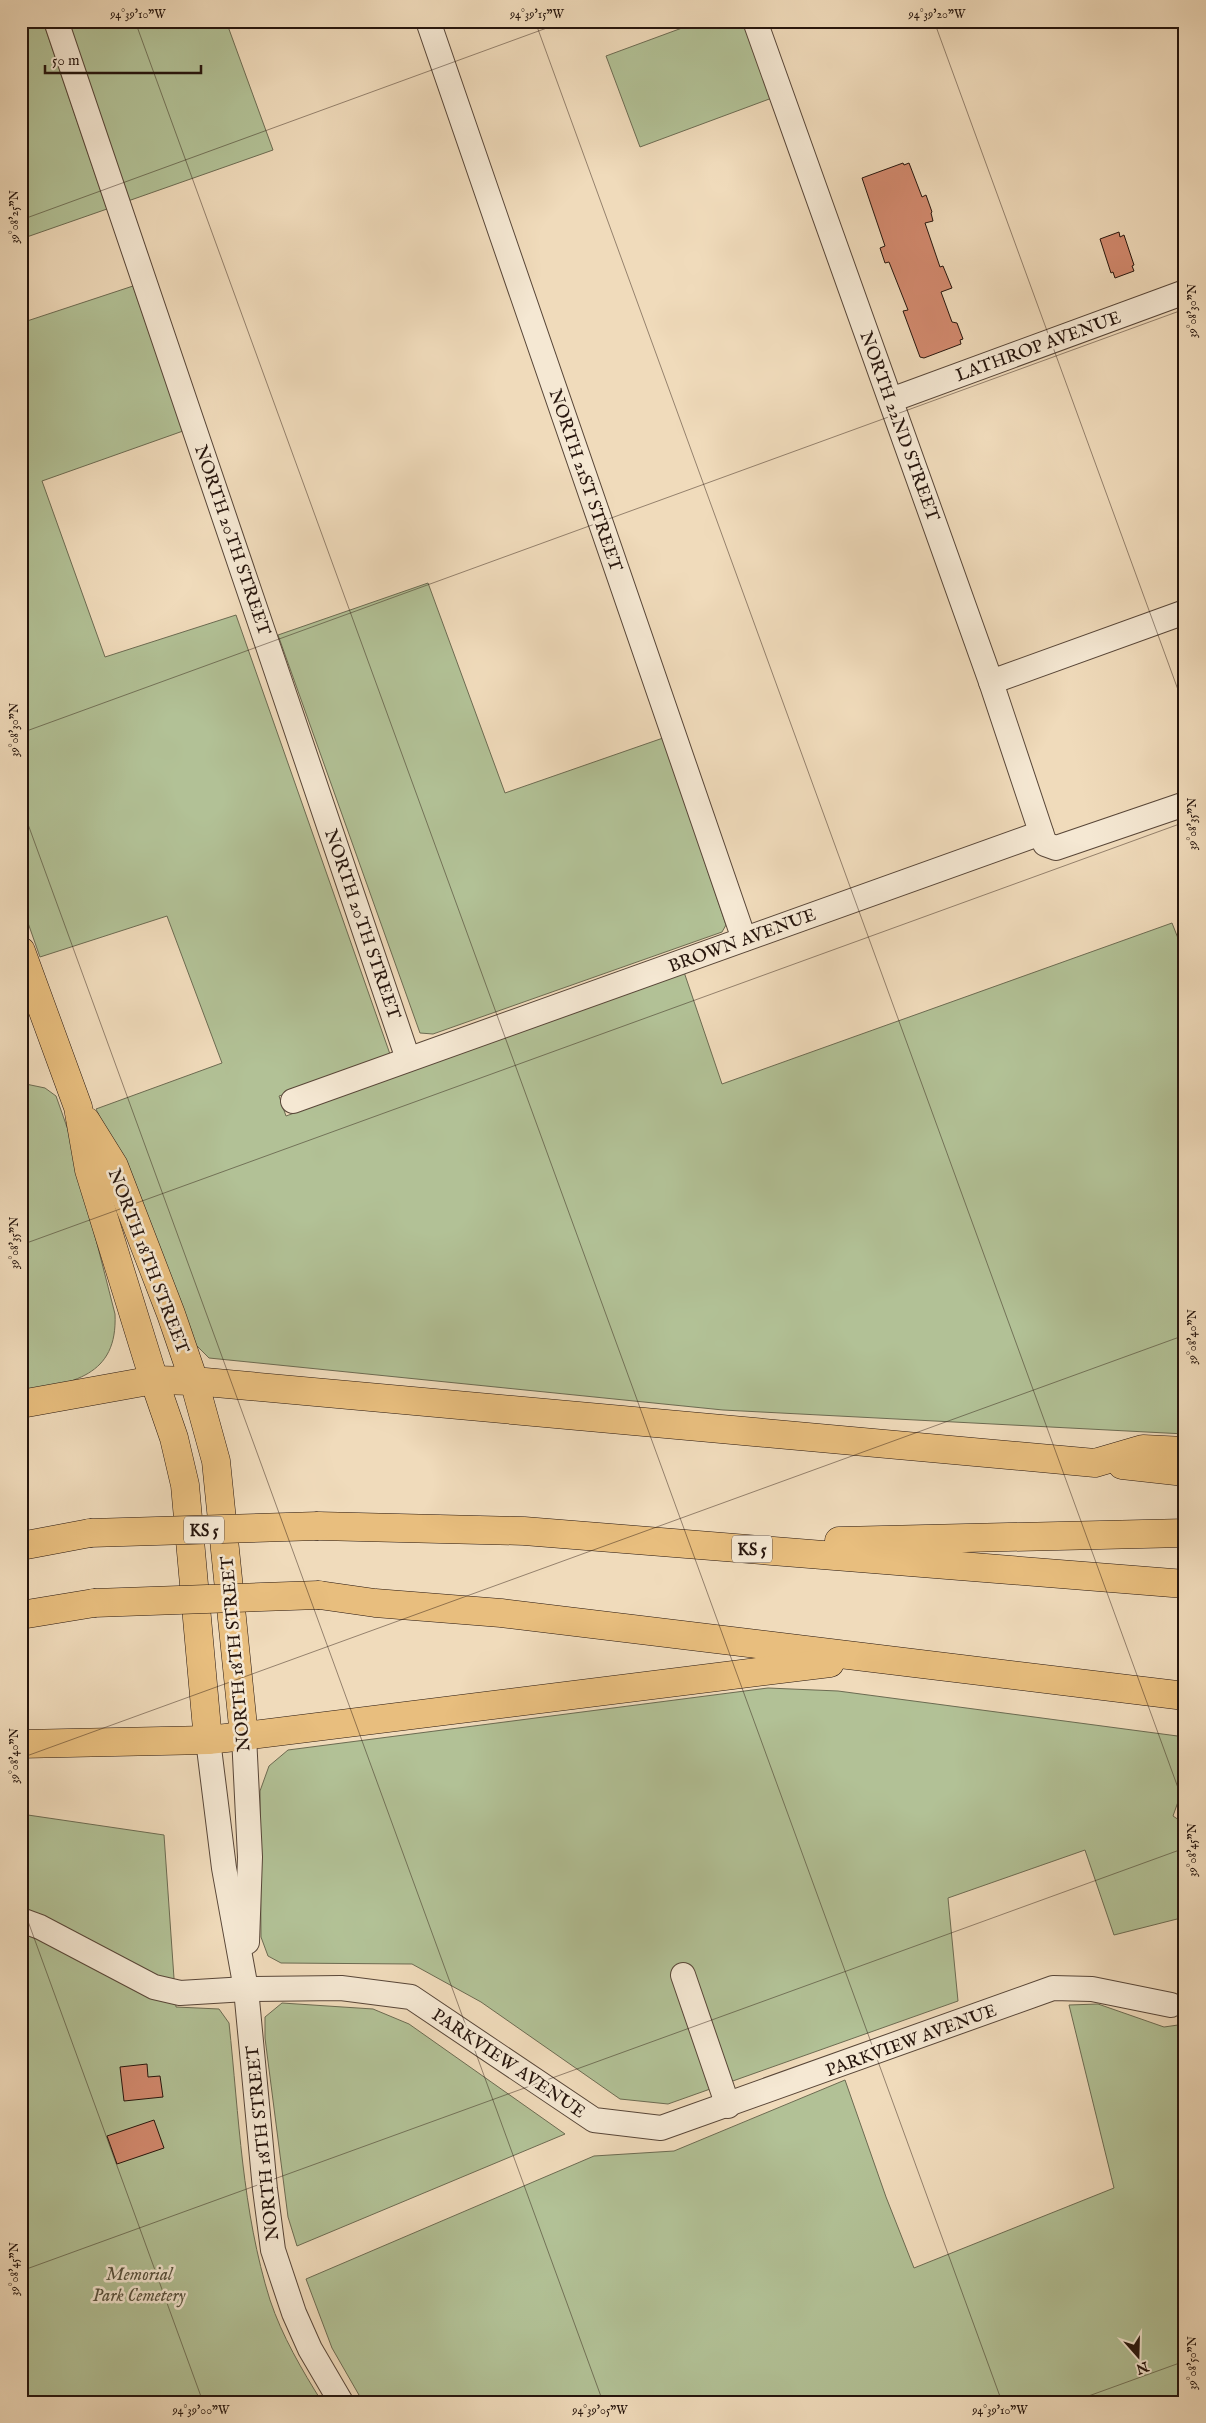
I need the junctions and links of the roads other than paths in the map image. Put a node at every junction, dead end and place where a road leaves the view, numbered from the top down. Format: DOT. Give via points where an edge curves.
graph roads {
  1 [pos="56,21"];
  2 [pos="428,21"];
  3 [pos="755,21"];
  4 [pos="1185,292"];
  5 [pos="891,400"];
  6 [pos="1185,612"];
  7 [pos="991,682"];
  8 [pos="1185,804"];
  9 [pos="1041,833"];
  10 [pos="744,939"];
  11 [pos="21,951"];
  12 [pos="408,1059"];
  13 [pos="294,1102"];
  14 [pos="78,1106"];
  15 [pos="154,1380"];
  16 [pos="194,1381"];
  17 [pos="21,1404"];
  18 [pos="1185,1451"];
  19 [pos="1094,1463"];
  20 [pos="1185,1472"];
  21 [pos="1185,1533"];
  22 [pos="690,1544"];
  23 [pos="21,1546"];
  24 [pos="1185,1584"];
  25 [pos="21,1615"];
  26 [pos="872,1658"];
  27 [pos="1185,1696"];
  28 [pos="244,1736"];
  29 [pos="208,1740"];
  30 [pos="21,1744"];
  31 [pos="21,1920"];
  32 [pos="683,1975"];
  33 [pos="246,1989"];
  34 [pos="1171,2005"];
  35 [pos="728,2106"];
  36 [pos="341,2402"];
  1 -- 12 [label="street, NORTH 20TH STREET"];
  2 -- 10 [label="street, NORTH 21ST STREET"];
  3 -- 5 [label="street, NORTH 22ND STREET"];
  4 -- 5 [label="street, LATHROP AVENUE"];
  5 -- 7 [label="street, NORTH 22ND STREET"];
  6 -- 7 [label="street"];
  7 -- 9 [label="street, NORTH 22ND STREET"];
  8 -- 9 [label="street" via="1056,848 1045,844"];
  9 -- 10 [label="street, BROWN AVENUE"];
  10 -- 12 [label="street, BROWN AVENUE"];
  11 -- 14 [label="main road, NORTH 18TH STREET"];
  12 -- 13 [label="street, BROWN AVENUE"];
  14 -- 15 [label="main road, NORTH 18TH STREET" via="89,1170"];
  14 -- 16 [label="main road, NORTH 18TH STREET" via="114,1166"];
  15 -- 16 [label="main road"];
  15 -- 17 [label="main road"];
  15 -- 29 [label="main road, NORTH 18TH STREET" via="186,1485"];
  16 -- 19 [label="main road"];
  16 -- 28 [label="main road, NORTH 18TH STREET" via="216,1462"];
  18 -- 19 [label="main road" via="1144,1449"];
  19 -- 20 [label="main road"];
  21 -- 22 [label="main road"];
  22 -- 23 [label="main road, KS 5, bridge" via="524,1531 318,1526 90,1533"];
  22 -- 24 [label="main road, KS 5"];
  25 -- 26 [label="main road, bridge" via="94,1603 319,1595 501,1613"];
  26 -- 27 [label="main road"];
  26 -- 28 [label="main road"];
  28 -- 29 [label="main road"];
  28 -- 33 [label="street, NORTH 18TH STREET" via="250,1857"];
  29 -- 30 [label="main road"];
  29 -- 33 [label="street, NORTH 18TH STREET" via="224,1868"];
  31 -- 33 [label="street, PARKVIEW AVENUE" via="154,1987 180,1994"];
  32 -- 35 [label="street"];
  33 -- 35 [label="street, PARKVIEW AVENUE" via="341,1988 411,1997 594,2120 661,2128"];
  33 -- 36 [label="street, NORTH 18TH STREET" via="264,2189 273,2250 294,2313"];
  34 -- 35 [label="street, PARKVIEW AVENUE" via="1092,1989 1053,1988"];
}
